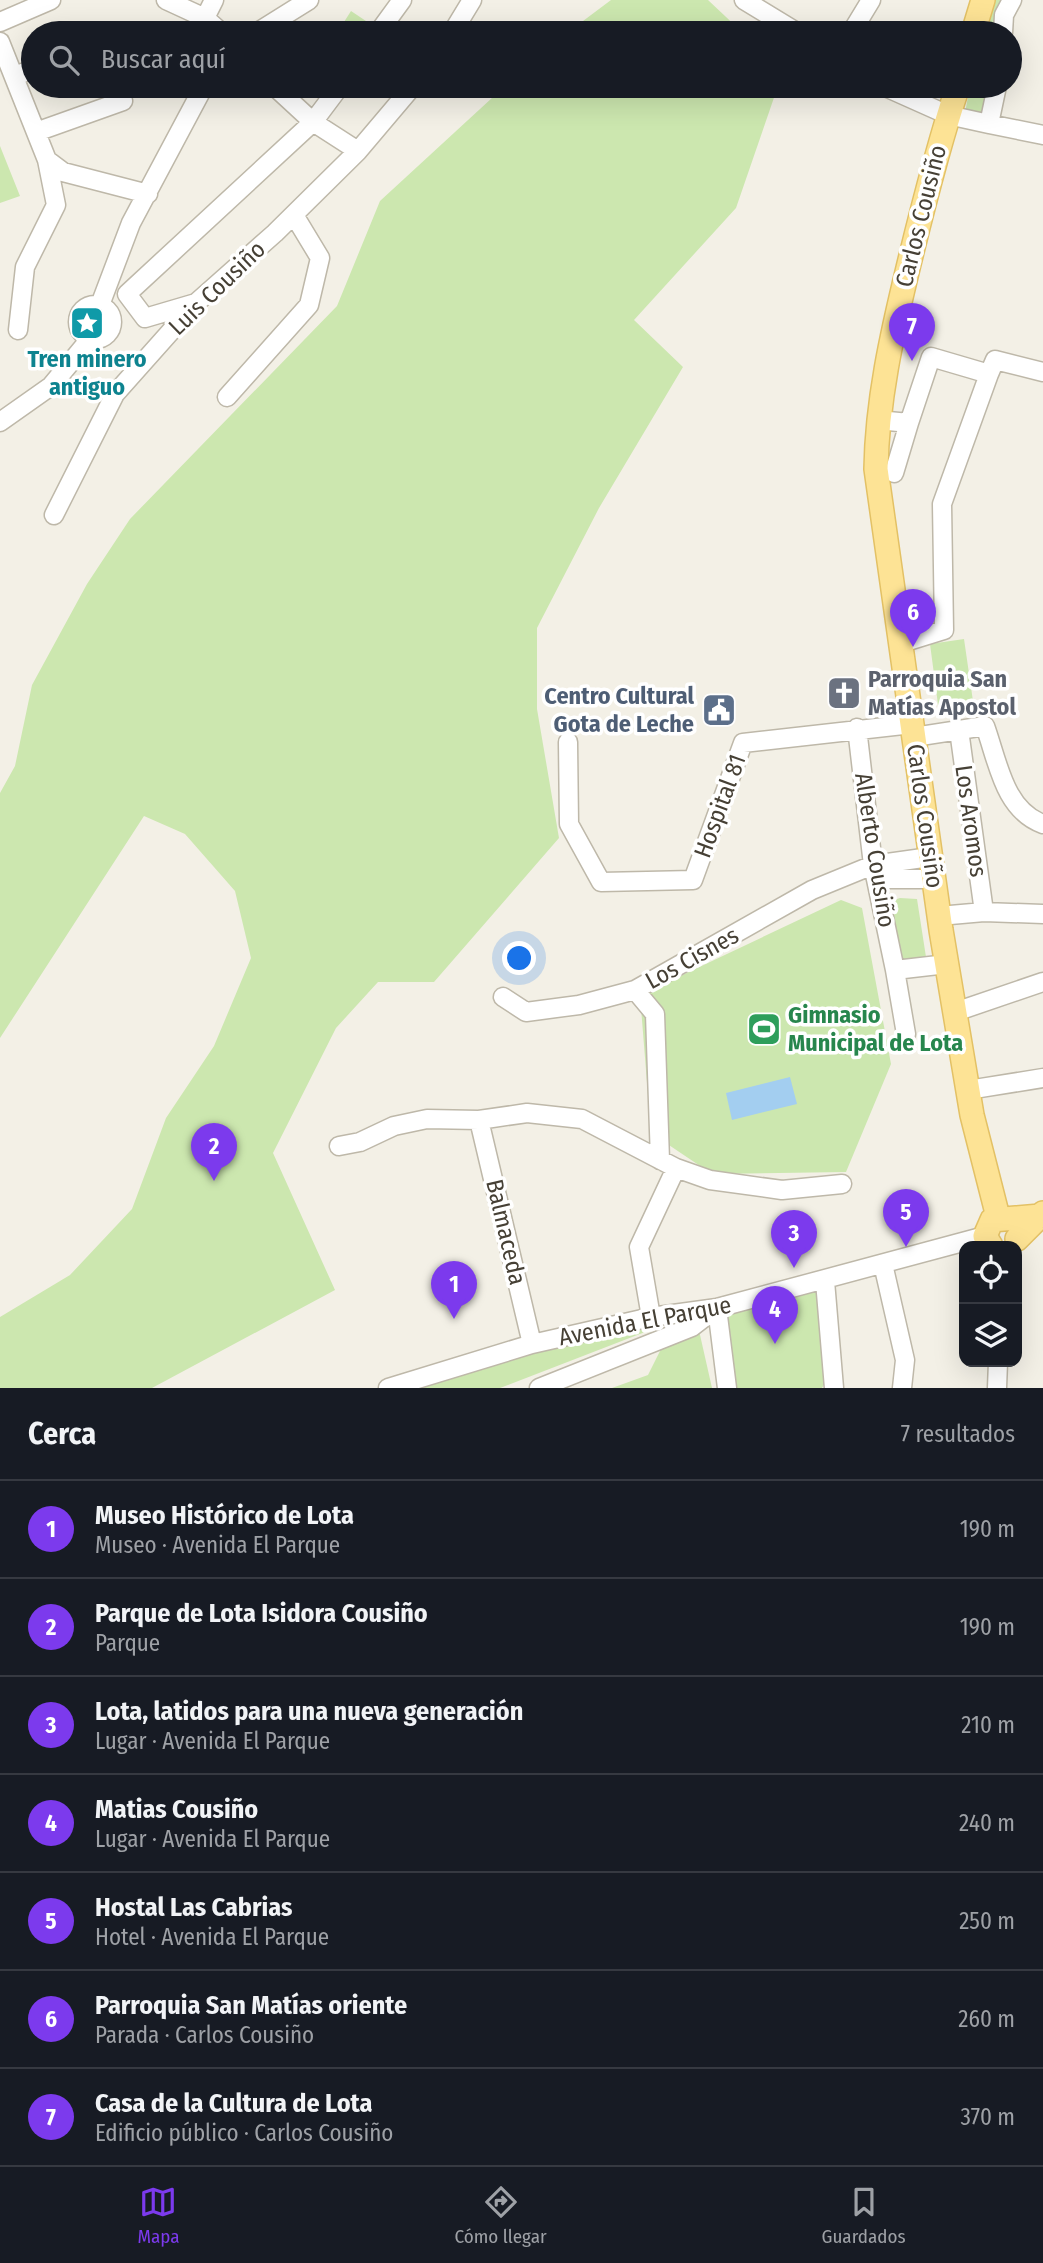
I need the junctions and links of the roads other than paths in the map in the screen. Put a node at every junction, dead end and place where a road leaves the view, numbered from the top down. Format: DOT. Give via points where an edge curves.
graph roads {
  1 [pos="51,0"];
  2 [pos="166,0"];
  3 [pos="214,0"];
  4 [pos="309,0"];
  5 [pos="402,0"];
  6 [pos="744,0"];
  7 [pos="871,0"];
  8 [pos="970,0"];
  9 [pos="983,0"];
  10 [pos="1012,0"];
  11 [pos="464,3"];
  12 [pos="205,18"];
  13 [pos="208,21"];
  14 [pos="275,21"];
  15 [pos="387,21"];
  16 [pos="457,21"];
  17 [pos="778,21"];
  18 [pos="858,21"];
  19 [pos="967,21"];
  20 [pos="977,21"];
  21 [pos="1004,21"];
  22 [pos="0,22"];
  23 [pos="1,50"];
  24 [pos="21,74"];
  25 [pos="15,76"];
  26 [pos="21,92"];
  27 [pos="23,98"];
  28 [pos="198,98"];
  29 [pos="287,98"];
  30 [pos="331,98"];
  31 [pos="403,98"];
  32 [pos="910,98"];
  33 [pos="954,98"];
  34 [pos="995,98"];
  35 [pos="123,101"];
  36 [pos="948,115"];
  37 [pos="313,122"];
  38 [pos="989,124"];
  39 [pos="36,132"];
  40 [pos="1043,135"];
  41 [pos="358,151"];
  42 [pos="47,160"];
  43 [pos="148,194"];
  44 [pos="294,215"];
  45 [pos="196,303"];
  46 [pos="18,330"];
  47 [pos="1043,372"];
  48 [pos="989,374"];
  49 [pos="227,397"];
  50 [pos="878,420"];
  51 [pos="0,422"];
  52 [pos="909,423"];
  53 [pos="894,473"];
  54 [pos="54,515"];
  55 [pos="902,643"];
  56 [pos="857,728"];
  57 [pos="959,730"];
  58 [pos="913,731"];
  59 [pos="568,742"];
  60 [pos="1043,824"];
  61 [pos="932,868"];
  62 [pos="875,872"];
  63 [pos="984,912"];
  64 [pos="1043,914"];
  65 [pos="939,916"];
  66 [pos="947,964"];
  67 [pos="895,970"];
  68 [pos="1043,982"];
  69 [pos="1043,989"];
  70 [pos="635,990"];
  71 [pos="503,997"];
  72 [pos="955,1012"];
  73 [pos="906,1034"];
  74 [pos="1043,1078"];
  75 [pos="968,1090"];
  76 [pos="480,1120"];
  77 [pos="340,1146"];
  78 [pos="668,1164"];
  79 [pos="842,1184"];
  80 [pos="1041,1215"];
  81 [pos="999,1237"];
  82 [pos="883,1264"];
  83 [pos="825,1281"];
  84 [pos="717,1308"];
  85 [pos="652,1317"];
  86 [pos="532,1344"];
  87 [pos="999,1367"];
  88 [pos="1002,1387"];
  89 [pos="388,1388"];
  90 [pos="539,1388"];
  91 [pos="727,1388"];
  92 [pos="834,1388"];
  93 [pos="902,1388"];
  1 -- 22 [label="street"];
  2 -- 12 [label="street"];
  3 -- 12 [label="street"];
  4 -- 14 [label="street"];
  5 -- 15 [label="street"];
  6 -- 17 [label="street"];
  7 -- 18 [label="street"];
  8 -- 19 [label="main road"];
  9 -- 20 [label="main road"];
  10 -- 21 [label="street"];
  11 -- 16 [label="street"];
  12 -- 13 [label="street"];
  23 -- 25 [label="street"];
  24 -- 25 [label="street"];
  25 -- 26 [label="street"];
  27 -- 39 [label="street"];
  28 -- 43 [label="street"];
  29 -- 37 [label="street"];
  30 -- 37 [label="street"];
  31 -- 41 [label="street, Luis Cousiño"];
  32 -- 36 [label="street"];
  33 -- 36 [label="main road, Carlos Cousiño"];
  34 -- 38 [label="street"];
  35 -- 39 [label="street"];
  36 -- 38 [label="street"];
  36 -- 50 [label="main road, Carlos Cousiño" via="898,307"];
  37 -- 41 [label="street"];
  37 -- 45 [label="street" via="127,294 145,318"];
  38 -- 40 [label="street"];
  39 -- 42 [label="street"];
  41 -- 44 [label="street, Luis Cousiño"];
  42 -- 43 [label="street" via="63,173"];
  42 -- 46 [label="street" via="55,205 25,267"];
  43 -- 51 [label="street" via="131,223 100,305 80,312 80,333 90,340 51,386"];
  44 -- 45 [label="street, Luis Cousiño"];
  44 -- 49 [label="street" via="320,258 309,305"];
  45 -- 54 [label="street, Luis Cousiño" via="115,394"];
  47 -- 48 [label="street" via="995,360"];
  48 -- 52 [label="street" via="931,357"];
  48 -- 55 [label="street" via="942,504 944,630"];
  50 -- 52 [label="street"];
  50 -- 55 [label="main road, Carlos Cousiño" via="878,497"];
  52 -- 53 [label="street"];
  55 -- 58 [label="main road, Carlos Cousiño"];
  56 -- 58 [label="street"];
  56 -- 59 [label="street, Hospital 81" via="743,743 693,880 601,882 569,824"];
  56 -- 62 [label="street, Alberto Cousiño"];
  57 -- 58 [label="street"];
  57 -- 60 [label="street" via="985,726 1010,797 1024,816"];
  57 -- 63 [label="street, Los Aromos"];
  58 -- 61 [label="main road, Carlos Cousiño"];
  61 -- 62 [label="street, Los Cisnes"];
  61 -- 65 [label="main road, Carlos Cousiño"];
  62 -- 67 [label="street, Alberto Cousiño"];
  62 -- 70 [label="street, Los Cisnes" via="812,890"];
  63 -- 64 [label="street"];
  63 -- 65 [label="street"];
  65 -- 66 [label="main road, Carlos Cousiño"];
  66 -- 67 [label="street"];
  66 -- 72 [label="main road, Carlos Cousiño"];
  67 -- 73 [label="street, Alberto Cousiño"];
  68 -- 69 [label="street"];
  68 -- 72 [label="street"];
  70 -- 71 [label="street, Los Cisnes" via="579,1005 526,1012"];
  70 -- 78 [label="street" via="654,1014"];
  72 -- 75 [label="main road, Carlos Cousiño"];
  74 -- 75 [label="street"];
  75 -- 81 [label="main road, Carlos Cousiño"];
  76 -- 77 [label="street" via="427,1119"];
  76 -- 78 [label="street" via="527,1113 582,1119"];
  76 -- 86 [label="street, Balmaceda"];
  78 -- 79 [label="street" via="710,1180 782,1190"];
  78 -- 85 [label="street" via="639,1247"];
  80 -- 81 [label="main road"];
  81 -- 82 [label="street, Avenida El Parque"];
  82 -- 83 [label="street, Avenida El Parque"];
  82 -- 93 [label="street" via="905,1360"];
  83 -- 84 [label="street, Avenida El Parque"];
  83 -- 92 [label="street"];
  84 -- 85 [label="street, Avenida El Parque"];
  84 -- 90 [label="street" via="692,1327"];
  84 -- 91 [label="street"];
  85 -- 86 [label="street, Avenida El Parque"];
  86 -- 89 [label="street, Avenida El Parque"];
  87 -- 88 [label="street"];
}
